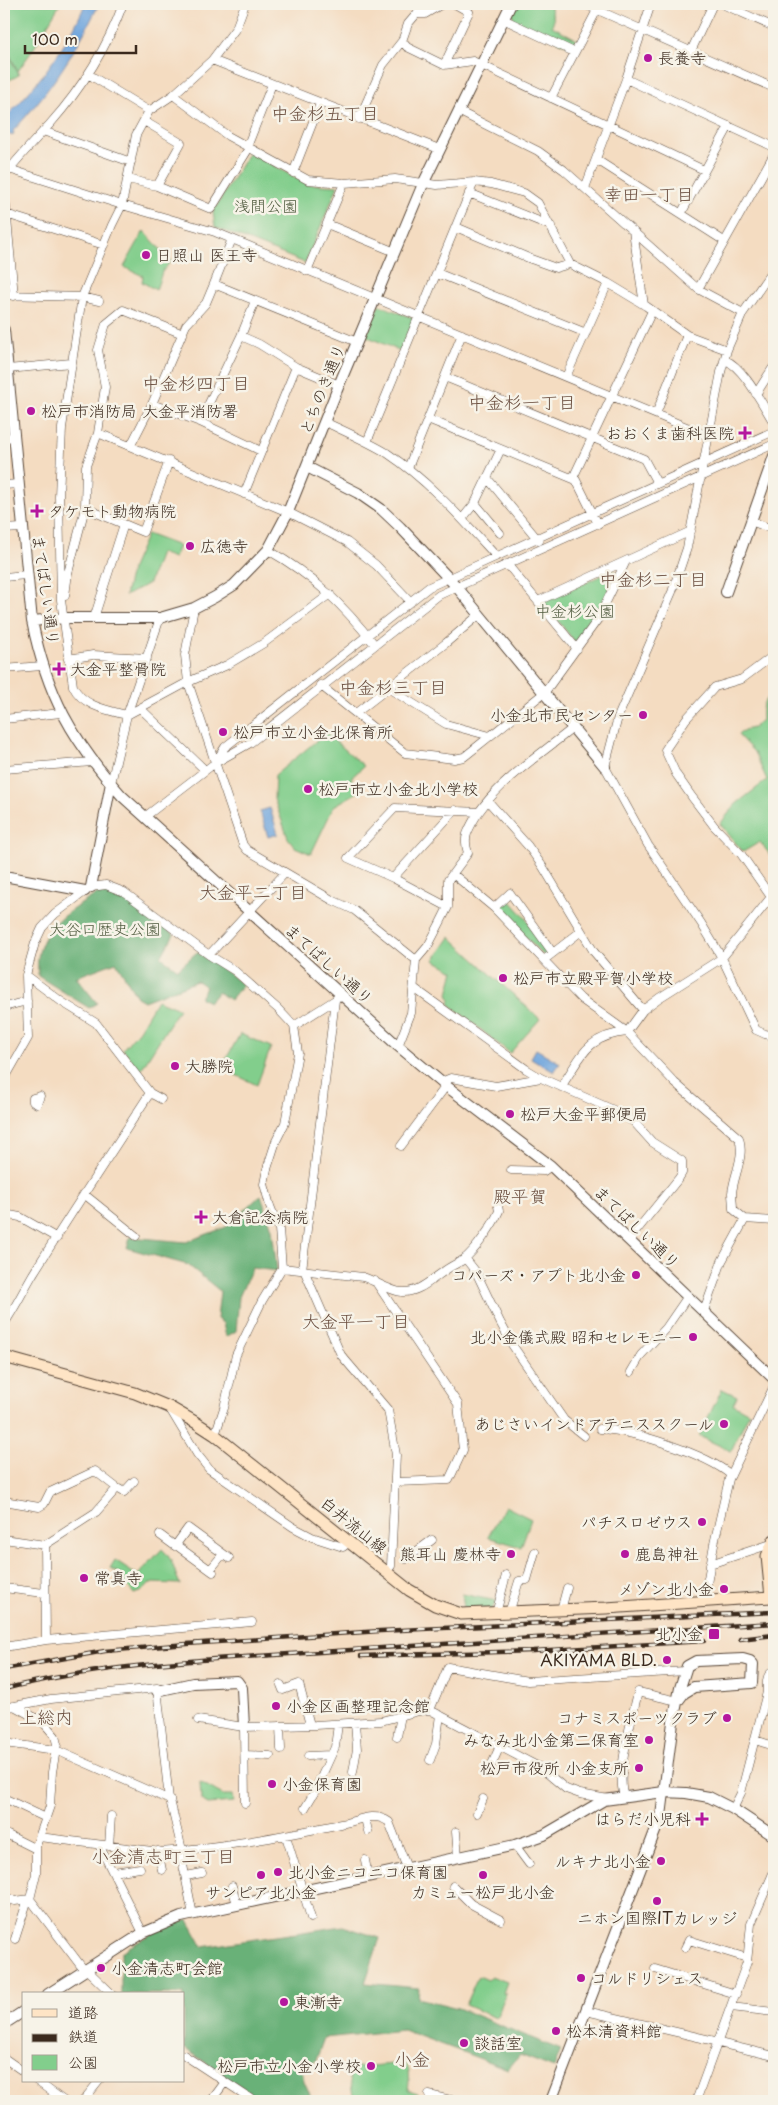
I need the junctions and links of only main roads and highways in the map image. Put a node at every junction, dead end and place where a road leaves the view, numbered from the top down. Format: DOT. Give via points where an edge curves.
graph roads {
  1 [pos="4,1357"];
  2 [pos="772,1542"];
  3 [pos="773,1596"];
  1 -- 3 [label="main road, 白井流山線" via="104,1384 169,1407 215,1435 422,1599 447,1610 461,1614 496,1614"];
  2 -- 3 [label="main road, 白井流山線" via="766,1556"];
}
